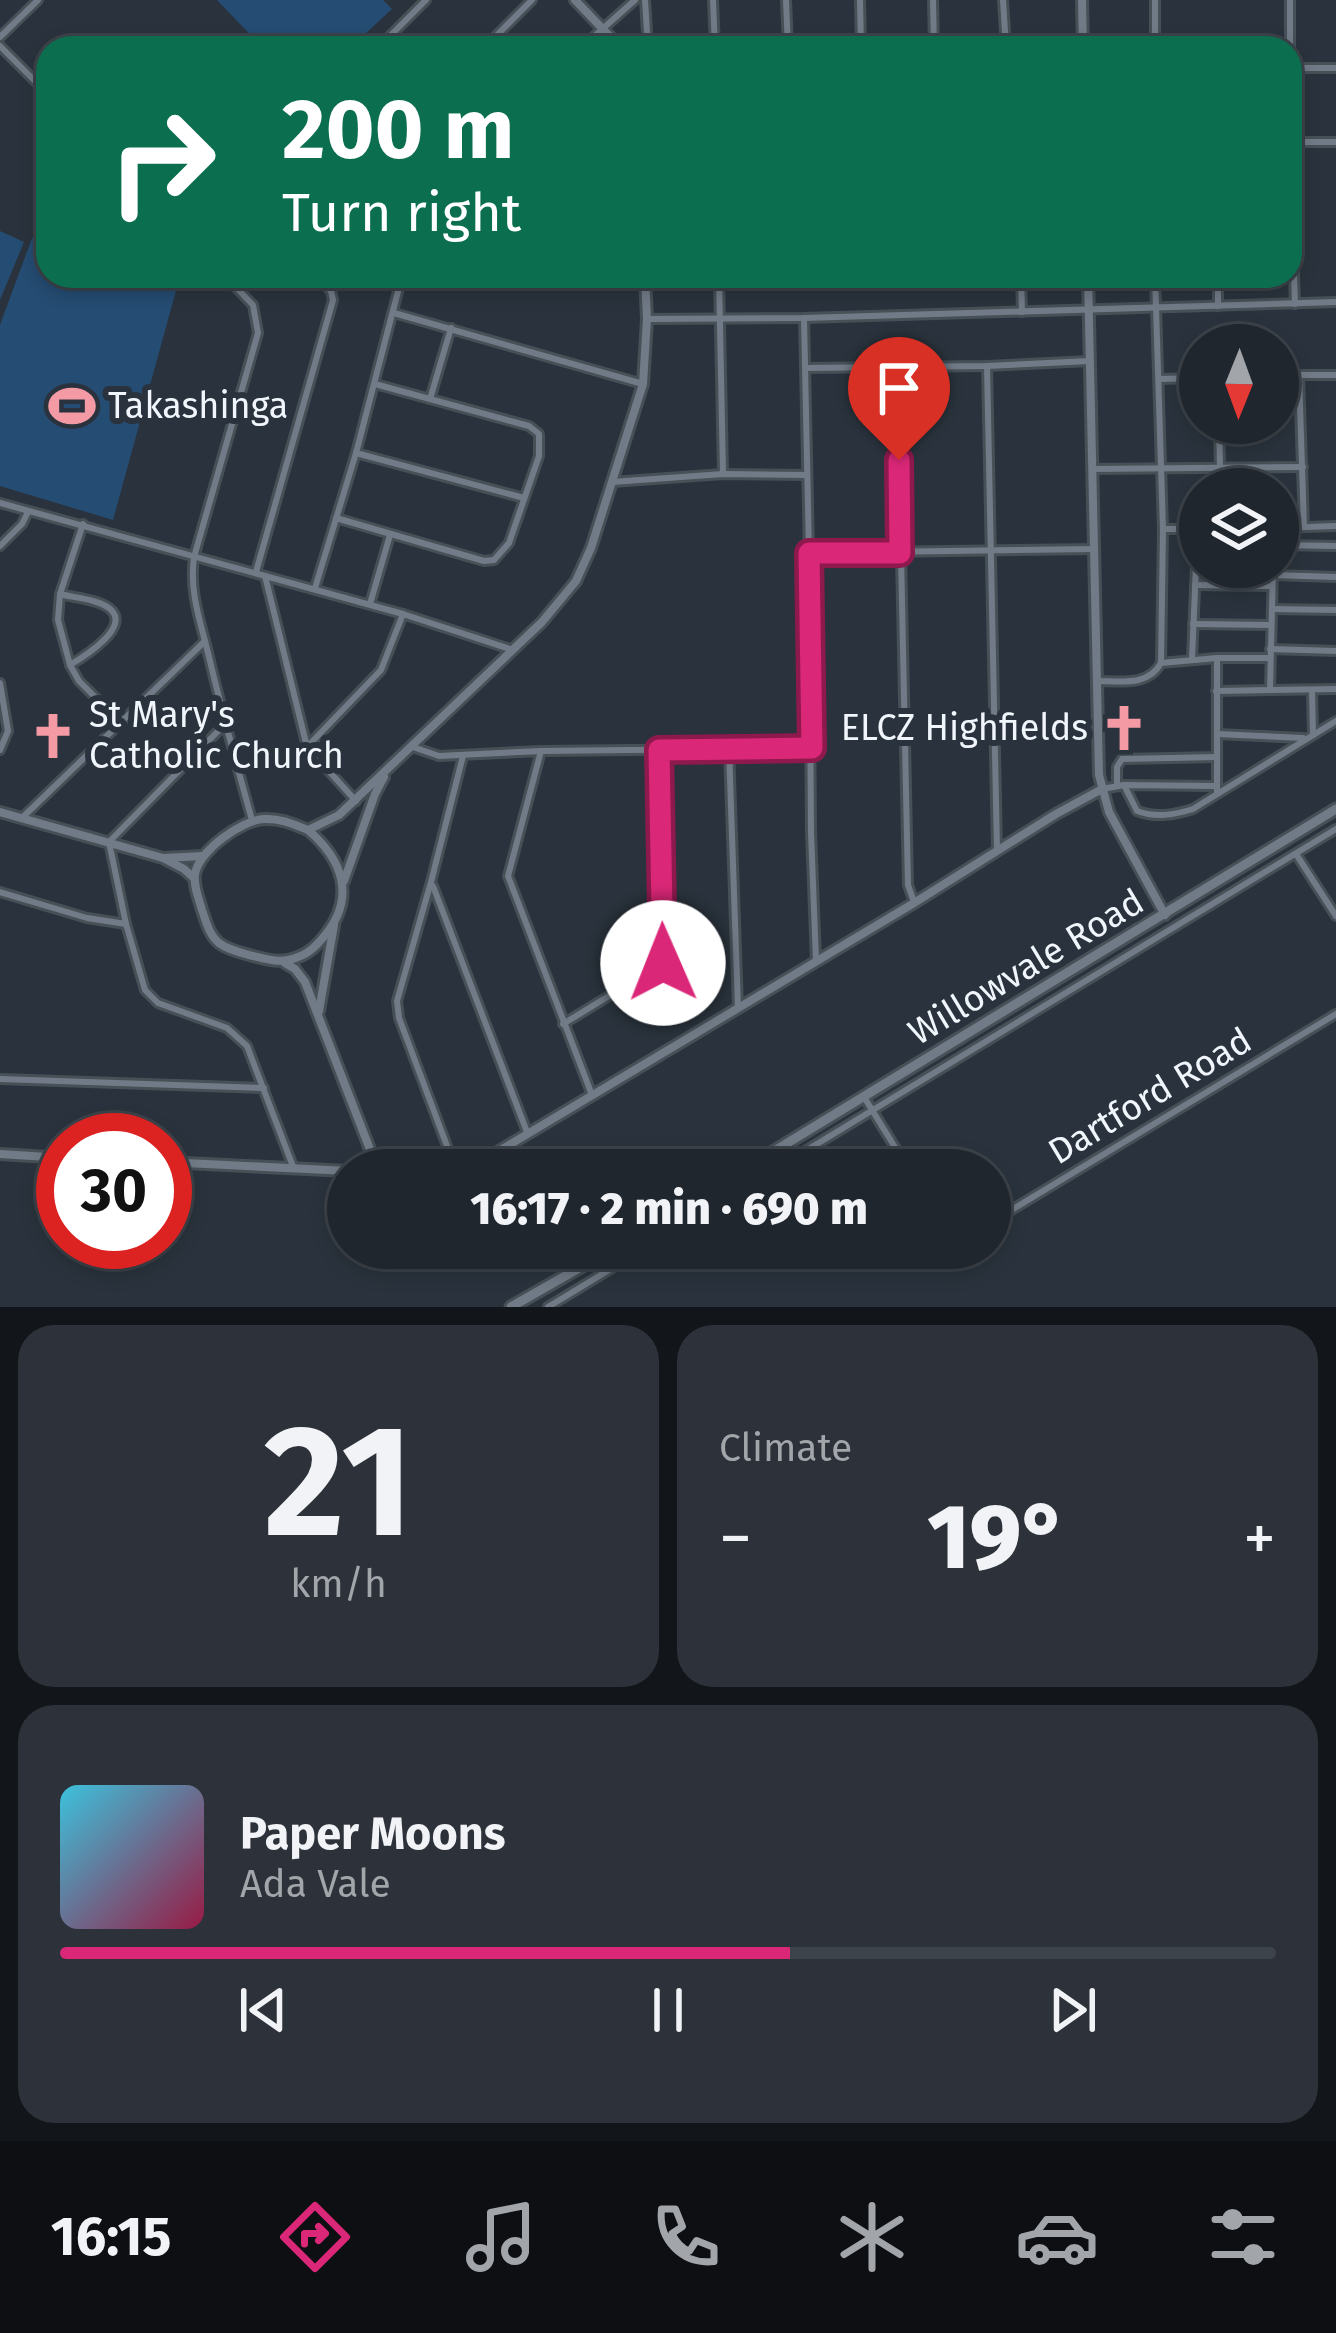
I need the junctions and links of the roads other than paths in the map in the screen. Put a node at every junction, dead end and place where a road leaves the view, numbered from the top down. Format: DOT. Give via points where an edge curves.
graph roads {
  1 [pos="38,0"];
  2 [pos="426,0"];
  3 [pos="532,0"];
  4 [pos="574,0"];
  5 [pos="634,0"];
  6 [pos="645,0"];
  7 [pos="713,0"];
  8 [pos="786,0"];
  9 [pos="860,0"];
  10 [pos="933,0"];
  11 [pos="1004,0"];
  12 [pos="1082,0"];
  13 [pos="1155,0"];
  14 [pos="1290,0"];
  15 [pos="603,30"];
  16 [pos="390,36"];
  17 [pos="496,36"];
  18 [pos="593,36"];
  19 [pos="609,36"];
  20 [pos="647,36"];
  21 [pos="714,36"];
  22 [pos="788,36"];
  23 [pos="861,36"];
  24 [pos="934,36"];
  25 [pos="1006,36"];
  26 [pos="1083,36"];
  27 [pos="1155,36"];
  28 [pos="1290,36"];
  29 [pos="0,41"];
  30 [pos="1302,68"];
  31 [pos="1336,68"];
  32 [pos="36,81"];
  33 [pos="1302,142"];
  34 [pos="1336,142"];
  35 [pos="237,288"];
  36 [pos="328,288"];
  37 [pos="399,288"];
  38 [pos="646,288"];
  39 [pos="719,288"];
  40 [pos="1021,288"];
  41 [pos="1088,288"];
  42 [pos="1155,288"];
  43 [pos="1217,288"];
  44 [pos="1294,288"];
  45 [pos="1336,302"];
  46 [pos="1295,304"];
  47 [pos="1218,306"];
  48 [pos="1155,307"];
  49 [pos="1088,310"];
  50 [pos="1022,312"];
  51 [pos="394,313"];
  52 [pos="804,318"];
  53 [pos="647,319"];
  54 [pos="718,319"];
  55 [pos="451,327"];
  56 [pos="1090,361"];
  57 [pos="987,366"];
  58 [pos="805,368"];
  59 [pos="897,368"];
  60 [pos="1299,375"];
  61 [pos="1336,375"];
  62 [pos="1159,379"];
  63 [pos="1179,379"];
  64 [pos="374,384"];
  65 [pos="643,385"];
  66 [pos="430,399"];
  67 [pos="1219,444"];
  68 [pos="356,453"];
  69 [pos="1160,466"];
  70 [pos="1220,466"];
  71 [pos="1303,467"];
  72 [pos="1092,469"];
  73 [pos="723,474"];
  74 [pos="806,475"];
  75 [pos="612,482"];
  76 [pos="524,498"];
  77 [pos="0,502"];
  78 [pos="28,511"];
  79 [pos="336,518"];
  80 [pos="82,524"];
  81 [pos="1299,526"];
  82 [pos="1304,526"];
  83 [pos="1336,526"];
  84 [pos="1162,529"];
  85 [pos="1179,529"];
  86 [pos="390,535"];
  87 [pos="0,545"];
  88 [pos="1299,545"];
  89 [pos="1336,546"];
  90 [pos="1095,550"];
  91 [pos="809,553"];
  92 [pos="900,553"];
  93 [pos="991,553"];
  94 [pos="194,557"];
  95 [pos="260,573"];
  96 [pos="1299,573"];
  97 [pos="1336,577"];
  98 [pos="1195,588"];
  99 [pos="1271,588"];
  100 [pos="315,589"];
  101 [pos="60,595"];
  102 [pos="370,604"];
  103 [pos="1271,609"];
  104 [pos="1336,610"];
  105 [pos="403,614"];
  106 [pos="1193,624"];
  107 [pos="1270,625"];
  108 [pos="205,641"];
  109 [pos="514,650"];
  110 [pos="1336,651"];
  111 [pos="1270,654"];
  112 [pos="1217,658"];
  113 [pos="1192,659"];
  114 [pos="1161,663"];
  115 [pos="70,665"];
  116 [pos="0,682"];
  117 [pos="1096,682"];
  118 [pos="1312,689"];
  119 [pos="1336,689"];
  120 [pos="1270,690"];
  121 [pos="1216,691"];
  122 [pos="1336,721"];
  123 [pos="121,723"];
  124 [pos="225,724"];
  125 [pos="1217,734"];
  126 [pos="1310,737"];
  127 [pos="307,747"];
  128 [pos="413,747"];
  129 [pos="812,748"];
  130 [pos="729,749"];
  131 [pos="0,750"];
  132 [pos="659,750"];
  133 [pos="542,751"];
  134 [pos="463,755"];
  135 [pos="1217,758"];
  136 [pos="388,771"];
  137 [pos="1120,785"];
  138 [pos="1102,789"];
  139 [pos="1217,789"];
  140 [pos="356,801"];
  141 [pos="1336,809"];
  142 [pos="0,812"];
  143 [pos="22,818"];
  144 [pos="252,820"];
  145 [pos="1336,829"];
  146 [pos="308,830"];
  147 [pos="109,842"];
  148 [pos="997,850"];
  149 [pos="1296,854"];
  150 [pos="203,856"];
  151 [pos="163,858"];
  152 [pos="194,878"];
  153 [pos="431,882"];
  154 [pos="343,884"];
  155 [pos="0,892"];
  156 [pos="914,903"];
  157 [pos="1165,915"];
  158 [pos="1336,916"];
  159 [pos="126,924"];
  160 [pos="334,924"];
  161 [pos="816,961"];
  162 [pos="284,962"];
  163 [pos="737,1008"];
  164 [pos="318,1014"];
  165 [pos="1336,1014"];
  166 [pos="563,1024"];
  167 [pos="0,1079"];
  168 [pos="263,1088"];
  169 [pos="592,1095"];
  170 [pos="864,1097"];
  171 [pos="873,1110"];
  172 [pos="527,1132"];
  173 [pos="370,1149"];
  174 [pos="451,1149"];
  175 [pos="502,1149"];
  176 [pos="778,1149"];
  177 [pos="809,1149"];
  178 [pos="896,1149"];
  179 [pos="0,1154"];
  180 [pos="36,1156"];
  181 [pos="192,1163"];
  182 [pos="294,1169"];
  183 [pos="327,1171"];
  184 [pos="1011,1210"];
  185 [pos="577,1269"];
  186 [pos="610,1269"];
  187 [pos="511,1307"];
  188 [pos="548,1307"];
  1 -- 29 [label="street"];
  2 -- 16 [label="street"];
  3 -- 17 [label="street"];
  4 -- 15 [label="street"];
  5 -- 15 [label="street"];
  6 -- 20 [label="street"];
  7 -- 21 [label="street"];
  8 -- 22 [label="street"];
  9 -- 23 [label="street"];
  10 -- 24 [label="street"];
  11 -- 25 [label="street"];
  12 -- 26 [label="street"];
  13 -- 27 [label="street"];
  14 -- 28 [label="street"];
  15 -- 18 [label="street"];
  15 -- 19 [label="street"];
  29 -- 32 [label="street"];
  30 -- 31 [label="street"];
  33 -- 34 [label="street"];
  35 -- 94 [label="street" via="253,305 258,333"];
  36 -- 95 [label="street" via="333,300"];
  37 -- 51 [label="street"];
  38 -- 53 [label="street"];
  39 -- 54 [label="street"];
  40 -- 50 [label="street"];
  41 -- 49 [label="street"];
  42 -- 48 [label="street"];
  43 -- 47 [label="street"];
  44 -- 46 [label="street"];
  45 -- 46 [label="street"];
  46 -- 47 [label="street"];
  47 -- 48 [label="street"];
  48 -- 49 [label="street"];
  48 -- 62 [label="street"];
  49 -- 50 [label="street"];
  49 -- 56 [label="street"];
  50 -- 52 [label="street"];
  51 -- 55 [label="street"];
  51 -- 64 [label="street"];
  52 -- 54 [label="street"];
  52 -- 58 [label="street"];
  53 -- 54 [label="street"];
  53 -- 65 [label="street"];
  54 -- 73 [label="street"];
  55 -- 65 [label="street"];
  55 -- 66 [label="street"];
  56 -- 57 [label="street"];
  56 -- 72 [label="street"];
  57 -- 59 [label="street"];
  57 -- 93 [label="street"];
  58 -- 59 [label="street"];
  58 -- 74 [label="street"];
  59 -- 92 [label="street"];
  60 -- 61 [label="street"];
  60 -- 71 [label="street"];
  62 -- 63 [label="street"];
  62 -- 69 [label="street"];
  64 -- 66 [label="street"];
  64 -- 68 [label="street"];
  65 -- 75 [label="street"];
  66 -- 76 [label="street" via="539,434"];
  67 -- 70 [label="street"];
  68 -- 76 [label="street"];
  68 -- 79 [label="street"];
  69 -- 70 [label="street"];
  69 -- 72 [label="street"];
  69 -- 84 [label="street"];
  70 -- 71 [label="street"];
  71 -- 82 [label="street"];
  72 -- 90 [label="street"];
  73 -- 74 [label="street"];
  73 -- 75 [label="street"];
  74 -- 91 [label="street"];
  75 -- 109 [label="street" via="576,581"];
  76 -- 86 [label="street" via="509,543 494,560"];
  77 -- 78 [label="street"];
  78 -- 80 [label="street"];
  78 -- 87 [label="street"];
  79 -- 86 [label="street"];
  79 -- 100 [label="street"];
  80 -- 94 [label="street"];
  80 -- 101 [label="street"];
  81 -- 82 [label="street"];
  82 -- 83 [label="street"];
  84 -- 85 [label="street"];
  84 -- 114 [label="street"];
  86 -- 102 [label="street"];
  88 -- 89 [label="street"];
  90 -- 93 [label="street"];
  90 -- 117 [label="street"];
  91 -- 92 [label="street"];
  91 -- 129 [label="street"];
  92 -- 93 [label="street"];
  92 -- 156 [label="street"];
  93 -- 148 [label="street"];
  94 -- 95 [label="street"];
  94 -- 108 [label="street"];
  95 -- 100 [label="street"];
  95 -- 127 [label="street"];
  96 -- 97 [label="street"];
  98 -- 106 [label="street"];
  99 -- 103 [label="street"];
  100 -- 102 [label="street"];
  101 -- 115 [label="street"];
  101 -- 115 [label="street" via="102,604 116,617 111,633"];
  102 -- 105 [label="street"];
  103 -- 104 [label="street"];
  103 -- 107 [label="street"];
  105 -- 109 [label="street"];
  105 -- 127 [label="street" via="381,670"];
  106 -- 107 [label="street"];
  106 -- 113 [label="street"];
  107 -- 111 [label="street"];
  108 -- 123 [label="street"];
  108 -- 124 [label="street"];
  109 -- 128 [label="street"];
  110 -- 111 [label="street"];
  111 -- 112 [label="street"];
  111 -- 120 [label="street"];
  112 -- 113 [label="street"];
  112 -- 121 [label="street"];
  113 -- 114 [label="street"];
  114 -- 117 [label="street" via="1147,680"];
  115 -- 123 [label="street"];
  116 -- 131 [label="street" via="8,731"];
  117 -- 138 [label="street"];
  118 -- 119 [label="street"];
  118 -- 120 [label="street"];
  118 -- 126 [label="street"];
  120 -- 121 [label="street"];
  121 -- 125 [label="street"];
  122 -- 126 [label="street"];
  123 -- 143 [label="street"];
  124 -- 144 [label="street"];
  124 -- 147 [label="street"];
  125 -- 126 [label="street"];
  125 -- 135 [label="street"];
  126 -- 139 [label="street"];
  127 -- 140 [label="street"];
  128 -- 134 [label="street"];
  128 -- 136 [label="street"];
  129 -- 130 [label="street"];
  129 -- 161 [label="street"];
  130 -- 132 [label="street"];
  130 -- 163 [label="street"];
  132 -- 133 [label="street"];
  132 -- 166 [label="street" via="663,963"];
  133 -- 134 [label="street"];
  133 -- 166 [label="street" via="508,876"];
  134 -- 153 [label="street"];
  135 -- 137 [label="street" via="1122,760"];
  135 -- 139 [label="street"];
  136 -- 140 [label="street"];
  136 -- 154 [label="street"];
  137 -- 138 [label="street"];
  137 -- 139 [label="street"];
  137 -- 139 [label="street" via="1148,815 1193,809"];
  138 -- 148 [label="street"];
  138 -- 157 [label="street"];
  140 -- 146 [label="street"];
  141 -- 157 [label="main road, Willowvale Road"];
  142 -- 143 [label="street"];
  143 -- 147 [label="street"];
  144 -- 146 [label="street" via="281,819"];
  144 -- 150 [label="street"];
  145 -- 149 [label="street"];
  146 -- 154 [label="street" via="336,862"];
  147 -- 151 [label="street"];
  147 -- 159 [label="street"];
  148 -- 156 [label="street"];
  149 -- 158 [label="street"];
  149 -- 171 [label="street"];
  150 -- 151 [label="street"];
  150 -- 152 [label="street"];
  151 -- 152 [label="street"];
  152 -- 162 [label="street" via="218,942"];
  153 -- 172 [label="street"];
  153 -- 174 [label="street" via="397,1010"];
  154 -- 160 [label="street"];
  155 -- 159 [label="street"];
  156 -- 161 [label="street"];
  157 -- 170 [label="main road, Willowvale Road"];
  159 -- 168 [label="street" via="151,998 239,1037"];
  160 -- 162 [label="street" via="305,955"];
  160 -- 164 [label="street"];
  161 -- 163 [label="street"];
  162 -- 164 [label="street" via="305,982"];
  163 -- 169 [label="street"];
  164 -- 173 [label="street"];
  165 -- 184 [label="street, Dartford Road"];
  166 -- 169 [label="street"];
  167 -- 168 [label="street"];
  168 -- 182 [label="street"];
  169 -- 172 [label="street"];
  170 -- 171 [label="street"];
  170 -- 176 [label="main road, Willowvale Road"];
  171 -- 177 [label="street"];
  171 -- 178 [label="street"];
  172 -- 175 [label="street"];
  179 -- 180 [label="street"];
  181 -- 182 [label="street"];
  182 -- 183 [label="street"];
  185 -- 187 [label="main road"];
  186 -- 188 [label="street"];
}
